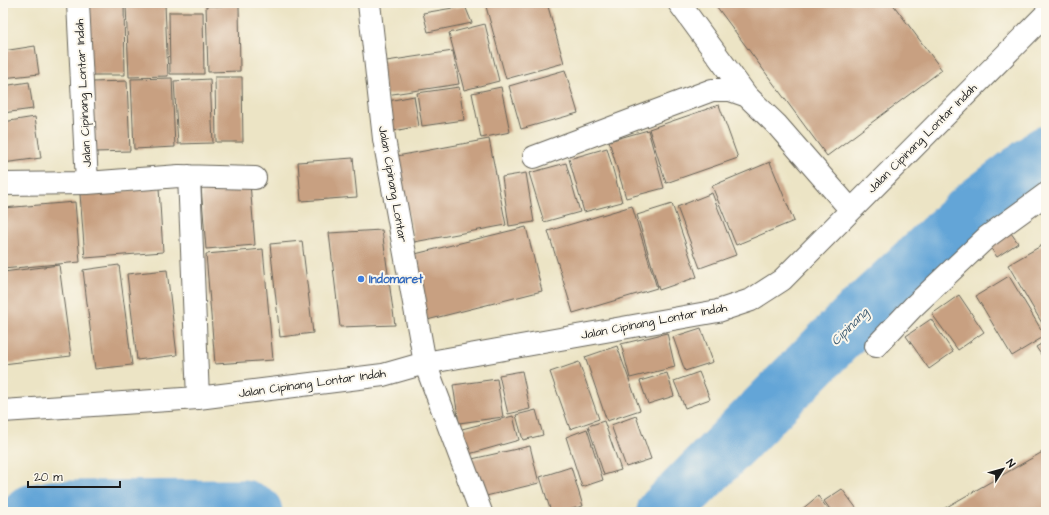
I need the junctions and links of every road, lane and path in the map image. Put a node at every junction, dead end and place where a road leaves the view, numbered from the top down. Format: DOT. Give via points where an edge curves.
graph roads {
  1 [pos="78,3"];
  2 [pos="369,3"];
  3 [pos="679,3"];
  4 [pos="1046,14"];
  5 [pos="747,96"];
  6 [pos="534,157"];
  7 [pos="189,176"];
  8 [pos="255,178"];
  9 [pos="87,183"];
  10 [pos="3,184"];
  11 [pos="1046,194"];
  12 [pos="851,210"];
  13 [pos="876,346"];
  14 [pos="425,363"];
  15 [pos="198,398"];
  16 [pos="3,411"];
  17 [pos="481,512"];
  1 -- 9 [label="street, Jalan Cipinang Lontar Indah"];
  2 -- 14 [label="street, Jalan Cipinang Lontar" via="384,139"];
  3 -- 5 [label="street"];
  4 -- 12 [label="street, Jalan Cipinang Lontar Indah"];
  5 -- 6 [label="street" via="730,90 712,90"];
  5 -- 12 [label="street" via="777,125"];
  7 -- 8 [label="street, Jalan Cipinang Lontar Indah"];
  7 -- 9 [label="street, Jalan Cipinang Lontar Indah"];
  7 -- 15 [label="street"];
  9 -- 10 [label="street, Jalan Cipinang Lontar Indah"];
  11 -- 13 [label="street" via="987,238 913,307"];
  12 -- 14 [label="street, Jalan Cipinang Lontar Indah" via="782,280 751,300 718,311"];
  14 -- 15 [label="street, Jalan Cipinang Lontar Indah" via="383,375"];
  14 -- 17 [label="street, Jalan Cipinang Lontar"];
  15 -- 16 [label="street, Jalan Cipinang Lontar Indah"];
}
